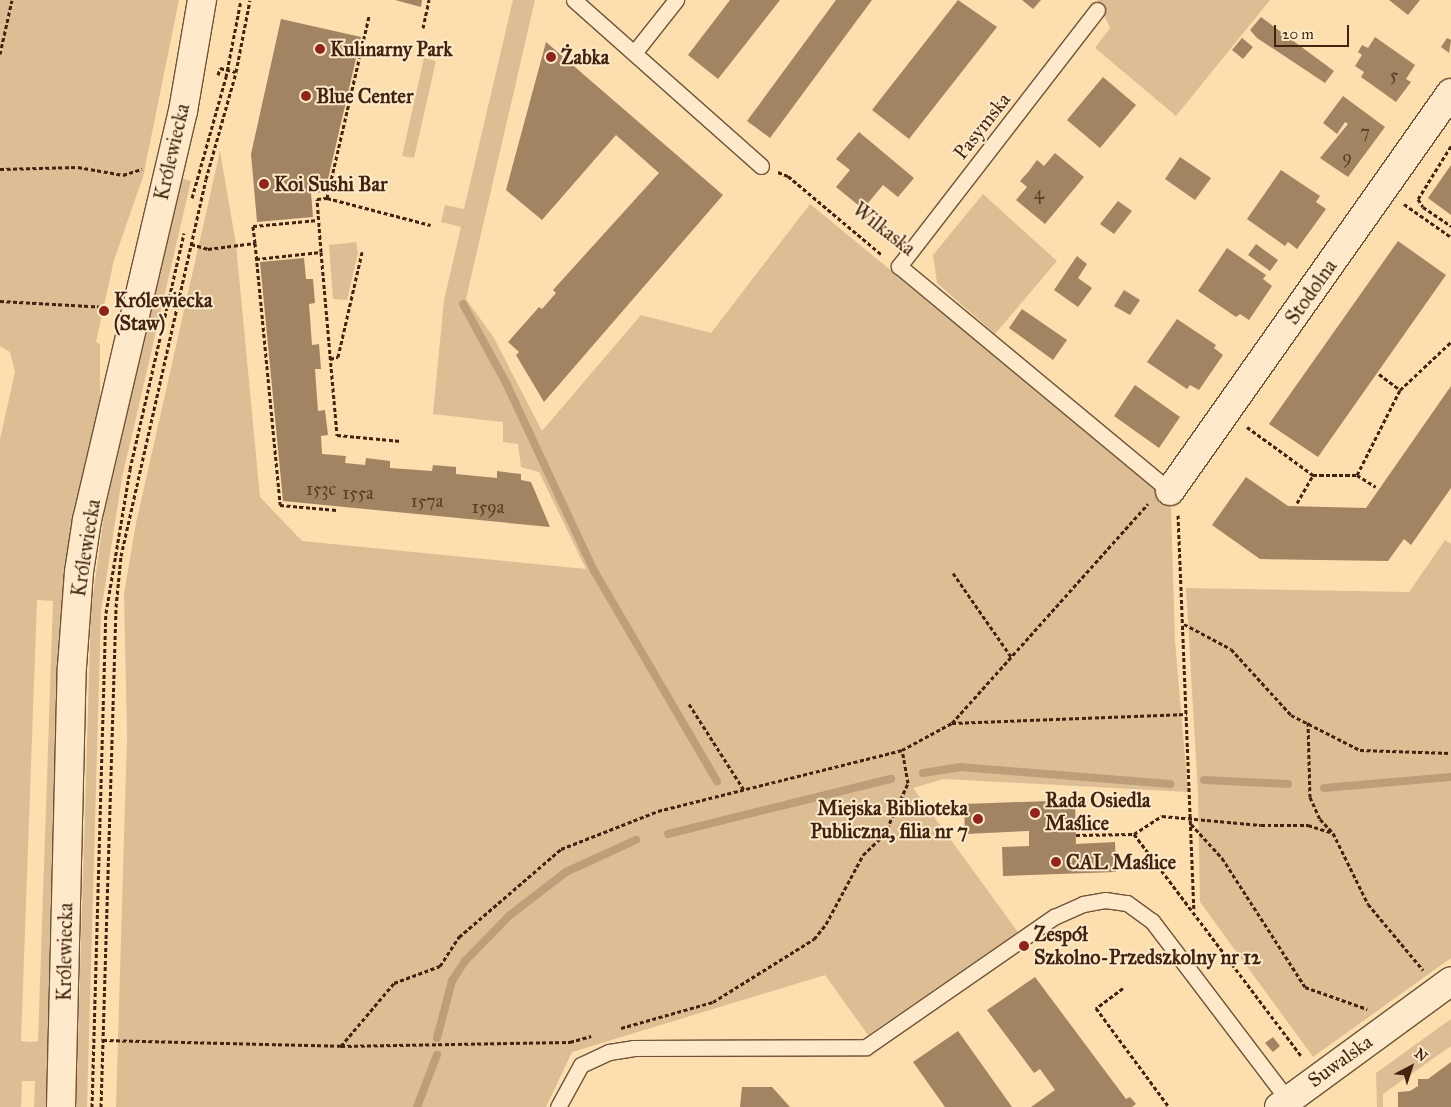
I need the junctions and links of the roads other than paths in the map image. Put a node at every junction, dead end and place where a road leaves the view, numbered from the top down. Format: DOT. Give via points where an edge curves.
graph roads {
  1 [pos="202,0"];
  2 [pos="574,0"];
  3 [pos="676,0"];
  4 [pos="1097,10"];
  5 [pos="634,52"];
  6 [pos="1451,93"];
  7 [pos="761,166"];
  8 [pos="899,266"];
  9 [pos="1174,498"];
  10 [pos="1440,980"];
  11 [pos="1283,1103"];
  12 [pos="61,1107"];
  13 [pos="558,1107"];
  1 -- 12 [label="street, Królewiecka" via="183,111 87,520 79,572 72,667"];
  2 -- 5 [label="lane"];
  3 -- 5 [label="lane"];
  4 -- 8 [label="lane, Pasymska"];
  5 -- 7 [label="lane"];
  6 -- 9 [label="street, Stodolna"];
  8 -- 9 [label="lane, Wilkaska"];
  10 -- 11 [label="street, Suwalska"];
  11 -- 13 [label="lane" via="1152,921 1127,903 1105,900 1083,904 1054,918 866,1048 633,1048 609,1052 581,1065"];
}
